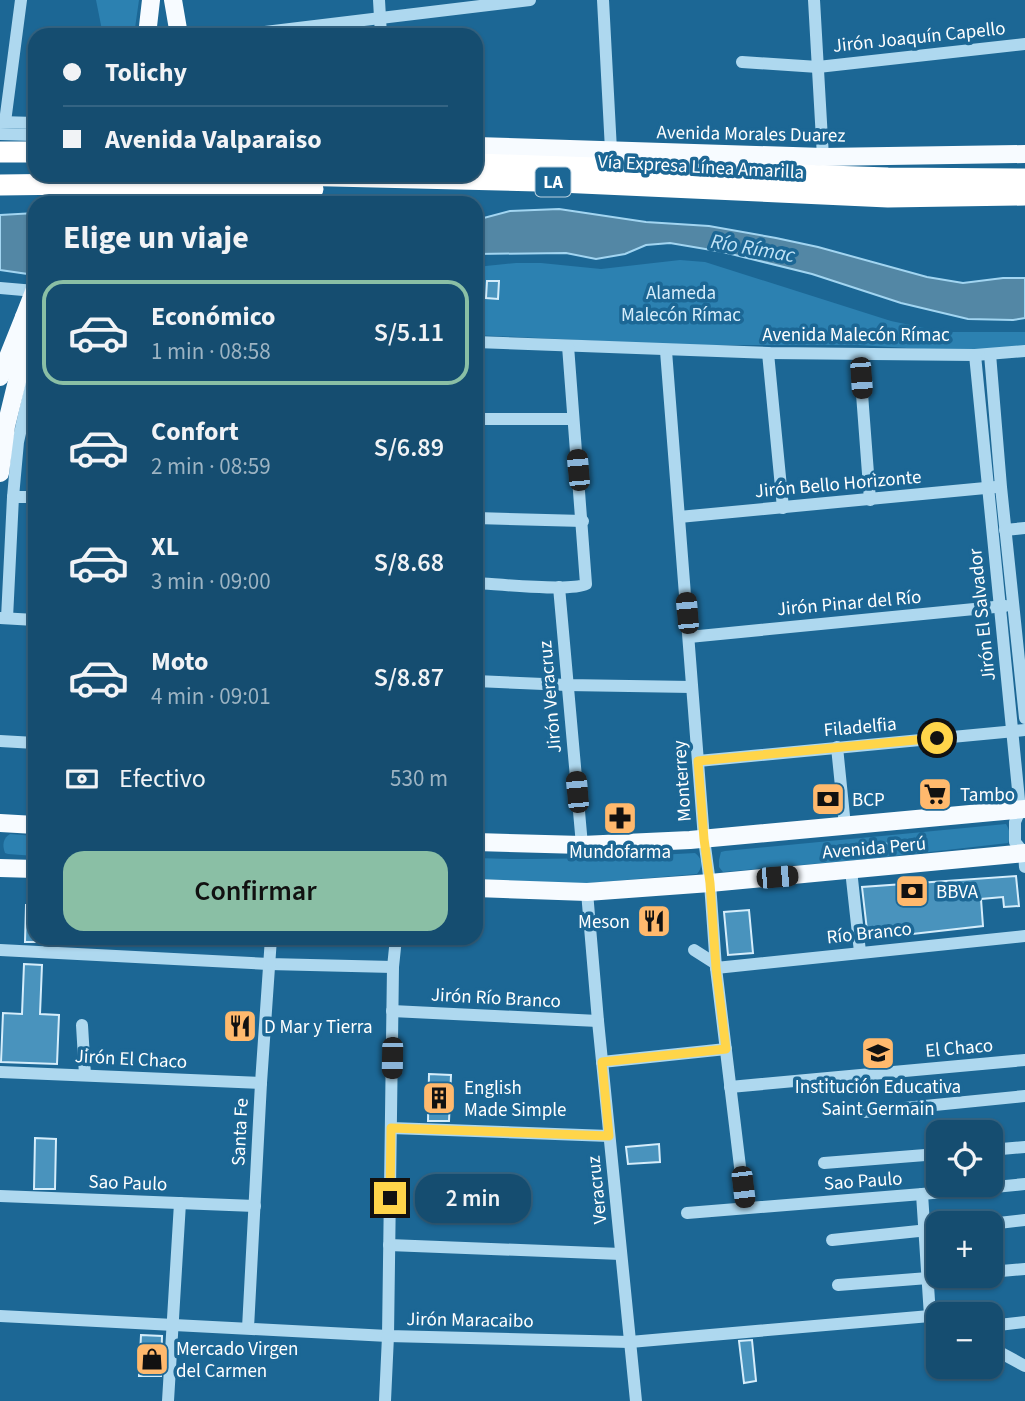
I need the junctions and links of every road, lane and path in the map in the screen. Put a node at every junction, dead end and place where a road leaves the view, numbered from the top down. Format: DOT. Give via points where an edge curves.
graph roads {
  1 [pos="20,0"];
  2 [pos="151,0"];
  3 [pos="172,0"];
  4 [pos="379,0"];
  5 [pos="530,0"];
  6 [pos="603,0"];
  7 [pos="814,0"];
  8 [pos="380,19"];
  9 [pos="148,28"];
  10 [pos="167,28"];
  11 [pos="178,28"];
  12 [pos="301,28"];
  13 [pos="381,28"];
  14 [pos="1025,44"];
  15 [pos="742,62"];
  16 [pos="818,67"];
  17 [pos="28,124"];
  18 [pos="2,126"];
  19 [pos="28,133"];
  20 [pos="483,146"];
  21 [pos="611,150"];
  22 [pos="0,152"];
  23 [pos="28,152"];
  24 [pos="1025,154"];
  25 [pos="823,157"];
  26 [pos="483,164"];
  27 [pos="0,171"];
  28 [pos="28,171"];
  29 [pos="1025,179"];
  30 [pos="483,180"];
  31 [pos="537,181"];
  32 [pos="0,185"];
  33 [pos="104,187"];
  34 [pos="77,189"];
  35 [pos="1025,195"];
  36 [pos="0,288"];
  37 [pos="28,290"];
  38 [pos="28,306"];
  39 [pos="483,342"];
  40 [pos="568,346"];
  41 [pos="666,351"];
  42 [pos="1025,351"];
  43 [pos="28,353"];
  44 [pos="768,353"];
  45 [pos="859,354"];
  46 [pos="990,354"];
  47 [pos="975,355"];
  48 [pos="0,377"];
  49 [pos="28,402"];
  50 [pos="483,419"];
  51 [pos="573,419"];
  52 [pos="0,473"];
  53 [pos="995,488"];
  54 [pos="13,496"];
  55 [pos="28,497"];
  56 [pos="870,500"];
  57 [pos="783,508"];
  58 [pos="679,517"];
  59 [pos="483,518"];
  60 [pos="583,521"];
  61 [pos="1025,528"];
  62 [pos="1005,530"];
  63 [pos="483,583"];
  64 [pos="559,587"];
  65 [pos="1013,606"];
  66 [pos="999,607"];
  67 [pos="4,618"];
  68 [pos="28,620"];
  69 [pos="689,637"];
  70 [pos="483,681"];
  71 [pos="567,685"];
  72 [pos="692,687"];
  73 [pos="1025,718"];
  74 [pos="1019,730"];
  75 [pos="0,741"];
  76 [pos="28,743"];
  77 [pos="837,747"];
  78 [pos="698,761"];
  79 [pos="1023,809"];
  80 [pos="0,823"];
  81 [pos="28,825"];
  82 [pos="845,826"];
  83 [pos="704,839"];
  84 [pos="483,842"];
  85 [pos="582,845"];
  86 [pos="1025,858"];
  87 [pos="0,868"];
  88 [pos="28,869"];
  89 [pos="851,870"];
  90 [pos="710,883"];
  91 [pos="483,888"];
  92 [pos="587,892"];
  93 [pos="1025,936"];
  94 [pos="270,945"];
  95 [pos="395,945"];
  96 [pos="0,950"];
  97 [pos="694,950"];
  98 [pos="859,952"];
  99 [pos="269,964"];
  100 [pos="716,966"];
  101 [pos="393,967"];
  102 [pos="392,1011"];
  103 [pos="598,1021"];
  104 [pos="82,1025"];
  105 [pos="726,1049"];
  106 [pos="1025,1060"];
  107 [pos="602,1062"];
  108 [pos="0,1072"];
  109 [pos="85,1075"];
  110 [pos="261,1083"];
  111 [pos="730,1087"];
  112 [pos="1025,1097"];
  113 [pos="864,1112"];
  114 [pos="391,1128"];
  115 [pos="609,1136"];
  116 [pos="1025,1147"];
  117 [pos="1003,1149"];
  118 [pos="926,1155"];
  119 [pos="824,1163"];
  120 [pos="1025,1184"];
  121 [pos="922,1194"];
  122 [pos="0,1196"];
  123 [pos="180,1203"];
  124 [pos="254,1206"];
  125 [pos="745,1208"];
  126 [pos="687,1213"];
  127 [pos="1025,1220"];
  128 [pos="1003,1222"];
  129 [pos="924,1230"];
  130 [pos="832,1240"];
  131 [pos="389,1245"];
  132 [pos="621,1254"];
  133 [pos="926,1254"];
  134 [pos="1025,1269"];
  135 [pos="1003,1271"];
  136 [pos="926,1278"];
  137 [pos="838,1285"];
  138 [pos="0,1316"];
  139 [pos="926,1318"];
  140 [pos="1025,1322"];
  141 [pos="172,1325"];
  142 [pos="1003,1325"];
  143 [pos="248,1328"];
  144 [pos="388,1336"];
  145 [pos="630,1342"];
  146 [pos="1003,1355"];
  147 [pos="1025,1366"];
  148 [pos="168,1401"];
  149 [pos="385,1401"];
  150 [pos="636,1401"];
  1 -- 18 [label="street"];
  2 -- 9 [label="main road"];
  3 -- 10 [label="main road"];
  3 -- 11 [label="main road"];
  4 -- 8 [label="street"];
  5 -- 8 [label="street"];
  6 -- 21 [label="street"];
  7 -- 16 [label="street"];
  8 -- 12 [label="street"];
  8 -- 13 [label="street"];
  14 -- 16 [label="street, Jirón Joaquín Capello"];
  15 -- 16 [label="street, Jirón Joaquín Capello"];
  16 -- 25 [label="street"];
  17 -- 18 [label="street"];
  18 -- 19 [label="street"];
  20 -- 21 [label="main road, Avenida Morales Duarez"];
  21 -- 25 [label="main road, Avenida Morales Duarez"];
  22 -- 23 [label="highway"];
  24 -- 25 [label="main road, Avenida Morales Duarez"];
  26 -- 29 [label="highway, Vía Expresa Línea Amarilla / LA"];
  27 -- 28 [label="highway"];
  30 -- 31 [label="highway, Vía Expresa Línea Amarilla / LA"];
  31 -- 33 [label="highway" via="461,192"];
  31 -- 35 [label="highway, Vía Expresa Línea Amarilla / LA" via="888,197"];
  32 -- 34 [label="highway"];
  33 -- 34 [label="highway"];
  36 -- 37 [label="street"];
  38 -- 48 [label="main road, bridge"];
  39 -- 40 [label="street, Avenida Malecón Rímac"];
  40 -- 41 [label="street, Avenida Malecón Rímac"];
  40 -- 51 [label="street"];
  41 -- 44 [label="street, Avenida Malecón Rímac"];
  41 -- 58 [label="street, Monterrey"];
  42 -- 46 [label="street, Avenida Malecón Rímac"];
  43 -- 52 [label="main road" via="6,426"];
  44 -- 45 [label="street, Avenida Malecón Rímac"];
  44 -- 57 [label="street"];
  45 -- 47 [label="street, Avenida Malecón Rímac"];
  45 -- 56 [label="street"];
  46 -- 47 [label="street, Avenida Malecón Rímac"];
  46 -- 53 [label="street, Jirón El Salvador"];
  47 -- 53 [label="street, Jirón El Salvador"];
  49 -- 54 [label="street" via="18,442"];
  50 -- 51 [label="street"];
  51 -- 60 [label="street"];
  53 -- 56 [label="street, Jirón Bello Horizonte"];
  53 -- 62 [label="street, Jirón El Salvador"];
  53 -- 66 [label="street, Jirón El Salvador"];
  54 -- 55 [label="street"];
  54 -- 67 [label="street"];
  56 -- 57 [label="street, Jirón Bello Horizonte"];
  57 -- 58 [label="street, Jirón Bello Horizonte"];
  58 -- 69 [label="street, Monterrey"];
  59 -- 60 [label="street"];
  60 -- 64 [label="street" via="586,584"];
  61 -- 62 [label="street"];
  62 -- 65 [label="street, Jirón El Salvador"];
  63 -- 64 [label="street"];
  64 -- 71 [label="street, Jirón Veracruz"];
  65 -- 66 [label="street, Jirón Pinar del Río"];
  65 -- 73 [label="street, Jirón El Salvador"];
  66 -- 69 [label="street, Jirón Pinar del Río"];
  66 -- 74 [label="street, Jirón El Salvador"];
  67 -- 68 [label="street"];
  69 -- 72 [label="street, Monterrey"];
  70 -- 71 [label="street"];
  71 -- 72 [label="street"];
  71 -- 85 [label="street, Jirón Veracruz"];
  72 -- 78 [label="street, Monterrey"];
  74 -- 77 [label="street, Filadelfia"];
  74 -- 79 [label="street, Jirón El Salvador"];
  75 -- 76 [label="street"];
  77 -- 78 [label="street, Filadelfia"];
  77 -- 82 [label="street"];
  78 -- 83 [label="street, Monterrey"];
  79 -- 82 [label="main road, Avenida Perú"];
  79 -- 86 [label="street, Jirón El Salvador" via="1015,822 1015,842"];
  80 -- 81 [label="main road"];
  82 -- 83 [label="main road, Avenida Perú"];
  83 -- 85 [label="main road, Avenida Perú"];
  83 -- 90 [label="street, Monterrey"];
  84 -- 85 [label="main road, Avenida Perú"];
  86 -- 89 [label="main road, Avenida Perú"];
  87 -- 88 [label="main road"];
  89 -- 90 [label="main road, Avenida Perú"];
  89 -- 98 [label="street"];
  90 -- 92 [label="main road, Avenida Perú"];
  90 -- 100 [label="street, Monterrey"];
  91 -- 92 [label="main road, Avenida Perú"];
  92 -- 103 [label="street, Veracruz"];
  93 -- 98 [label="street, Río Branco"];
  94 -- 99 [label="street, Santa Fe"];
  95 -- 101 [label="street"];
  96 -- 99 [label="street"];
  97 -- 100 [label="street"];
  98 -- 100 [label="street, Río Branco"];
  99 -- 101 [label="street"];
  99 -- 110 [label="street, Santa Fe"];
  100 -- 105 [label="street, Monterrey"];
  101 -- 102 [label="street"];
  102 -- 103 [label="street, Jirón Río Branco"];
  102 -- 114 [label="street"];
  103 -- 107 [label="street, Veracruz"];
  104 -- 109 [label="street"];
  105 -- 107 [label="street"];
  105 -- 111 [label="street, Monterrey"];
  106 -- 111 [label="street, El Chaco"];
  107 -- 115 [label="street, Veracruz"];
  108 -- 109 [label="street, Jirón El Chaco"];
  109 -- 110 [label="street, Jirón El Chaco"];
  110 -- 124 [label="street, Santa Fe"];
  111 -- 125 [label="street, Monterrey"];
  112 -- 113 [label="street"];
  114 -- 115 [label="street"];
  114 -- 131 [label="street"];
  115 -- 132 [label="street, Veracruz"];
  116 -- 117 [label="street"];
  118 -- 119 [label="street"];
  120 -- 121 [label="street, Sao Paulo"];
  121 -- 125 [label="street, Sao Paulo"];
  121 -- 129 [label="street"];
  122 -- 123 [label="street, Sao Paulo"];
  123 -- 124 [label="street, Sao Paulo"];
  123 -- 141 [label="street"];
  124 -- 143 [label="street, Santa Fe"];
  125 -- 126 [label="street, Sao Paulo"];
  127 -- 128 [label="street"];
  129 -- 130 [label="street"];
  129 -- 133 [label="street"];
  131 -- 132 [label="street"];
  131 -- 144 [label="street"];
  132 -- 145 [label="street, Veracruz"];
  134 -- 135 [label="street"];
  136 -- 137 [label="street"];
  138 -- 141 [label="street, Jirón Maracaibo"];
  139 -- 145 [label="street, Jirón Maracaibo"];
  140 -- 142 [label="street"];
  141 -- 143 [label="street, Jirón Maracaibo"];
  141 -- 148 [label="street"];
  143 -- 144 [label="street, Jirón Maracaibo"];
  144 -- 145 [label="street, Jirón Maracaibo"];
  144 -- 149 [label="street"];
  145 -- 150 [label="street, Veracruz"];
  146 -- 147 [label="street"];
}
